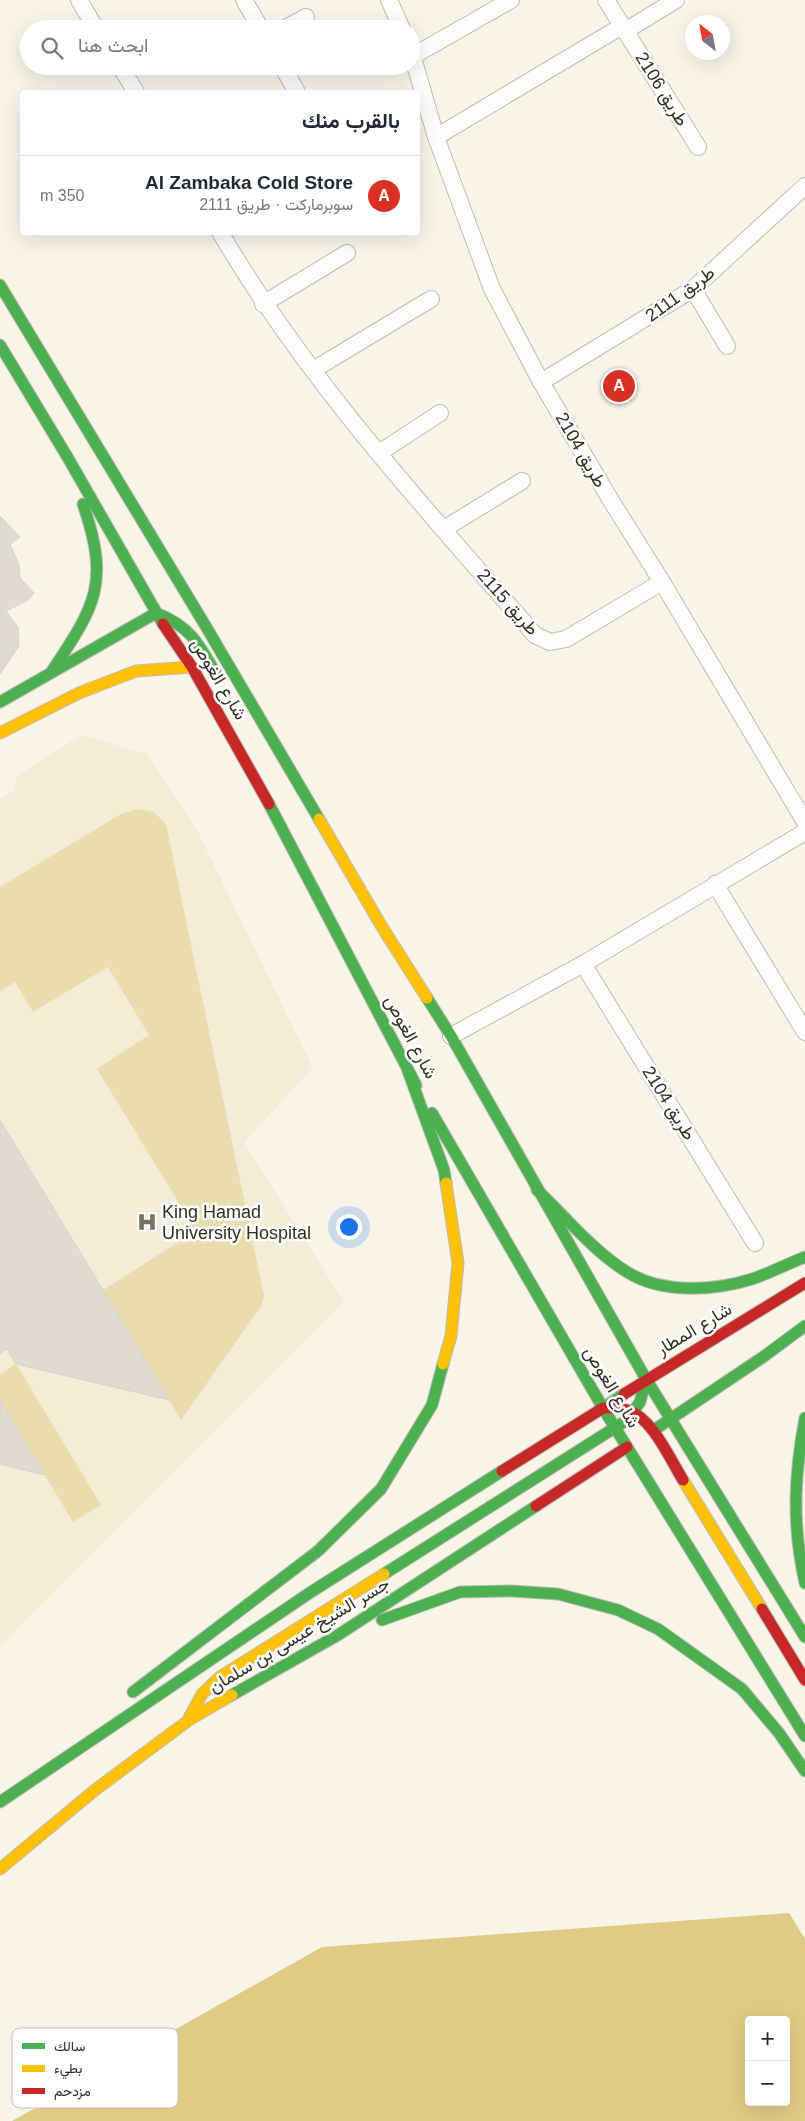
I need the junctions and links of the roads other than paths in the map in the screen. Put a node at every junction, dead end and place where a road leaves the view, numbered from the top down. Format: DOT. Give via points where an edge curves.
graph roads {
  1 [pos="78,0"];
  2 [pos="244,0"];
  3 [pos="389,0"];
  4 [pos="511,0"];
  5 [pos="606,0"];
  6 [pos="676,0"];
  7 [pos="306,17"];
  8 [pos="90,20"];
  9 [pos="256,20"];
  10 [pos="300,20"];
  11 [pos="398,20"];
  12 [pos="623,28"];
  13 [pos="420,50"];
  14 [pos="126,75"];
  15 [pos="287,75"];
  16 [pos="418,75"];
  17 [pos="135,90"];
  18 [pos="296,90"];
  19 [pos="436,137"];
  20 [pos="698,147"];
  21 [pos="805,186"];
  22 [pos="222,235"];
  23 [pos="347,253"];
  24 [pos="0,285"];
  25 [pos="693,289"];
  26 [pos="430,299"];
  27 [pos="263,304"];
  28 [pos="0,346"];
  29 [pos="727,346"];
  30 [pos="313,370"];
  31 [pos="541,382"];
  32 [pos="440,413"];
  33 [pos="379,453"];
  34 [pos="68,458"];
  35 [pos="522,481"];
  36 [pos="444,529"];
  37 [pos="662,582"];
  38 [pos="156,613"];
  39 [pos="192,667"];
  40 [pos="51,674"];
  41 [pos="220,680"];
  42 [pos="0,702"];
  43 [pos="0,733"];
  44 [pos="287,788"];
  45 [pos="805,822"];
  46 [pos="805,832"];
  47 [pos="715,884"];
  48 [pos="382,927"];
  49 [pos="583,964"];
  50 [pos="805,1032"];
  51 [pos="451,1036"];
  52 [pos="408,1071"];
  53 [pos="537,1190"];
  54 [pos="754,1243"];
  55 [pos="805,1257"];
  56 [pos="805,1283"];
  57 [pos="805,1326"];
  58 [pos="646,1379"];
  59 [pos="603,1408"];
  60 [pos="634,1412"];
  61 [pos="671,1418"];
  62 [pos="805,1418"];
  63 [pos="615,1428"];
  64 [pos="654,1430"];
  65 [pos="634,1443"];
  66 [pos="805,1582"];
  67 [pos="338,1635"];
  68 [pos="805,1637"];
  69 [pos="805,1680"];
  70 [pos="126,1698"];
  71 [pos="189,1720"];
  72 [pos="95,1723"];
  73 [pos="805,1736"];
  74 [pos="66,1756"];
  75 [pos="805,1771"];
  76 [pos="0,1802"];
  77 [pos="0,1869"];
  1 -- 8 [label="street"];
  2 -- 9 [label="street"];
  3 -- 11 [label="street"];
  4 -- 13 [label="street"];
  5 -- 12 [label="street, طريق 2106"];
  6 -- 12 [label="street"];
  7 -- 10 [label="street"];
  12 -- 19 [label="street"];
  12 -- 20 [label="street, طريق 2106"];
  14 -- 17 [label="street"];
  15 -- 18 [label="street"];
  16 -- 19 [label="street, طريق 2104"];
  19 -- 31 [label="street, طريق 2104" via="492,289"];
  21 -- 25 [label="street, طريق 2111"];
  22 -- 27 [label="street, طريق 2115"];
  23 -- 27 [label="street"];
  24 -- 48 [label="main road, شارع الغوص" via="206,625"];
  25 -- 29 [label="street"];
  25 -- 31 [label="street, طريق 2111"];
  26 -- 30 [label="street"];
  27 -- 30 [label="street, طريق 2115"];
  28 -- 34 [label="main road, شارع الغوص"];
  30 -- 33 [label="street, طريق 2115"];
  31 -- 37 [label="street, طريق 2104"];
  32 -- 33 [label="street"];
  33 -- 36 [label="street, طريق 2115"];
  34 -- 38 [label="main road, شارع الغوص"];
  34 -- 40 [label="main road" via="92,529 98,558 93,599"];
  35 -- 36 [label="street"];
  36 -- 37 [label="street, طريق 2115" via="534,635 545,642 566,640"];
  37 -- 45 [label="street, طريق 2104"];
  38 -- 39 [label="main road, شارع الغوص"];
  38 -- 40 [label="main road"];
  38 -- 41 [label="main road" via="176,619 190,630"];
  39 -- 43 [label="main road" via="136,671 79,693"];
  39 -- 52 [label="main road, شارع الغوص" via="278,819"];
  40 -- 42 [label="main road"];
  44 -- 48 [label="main road" via="360,905"];
  46 -- 47 [label="street"];
  47 -- 49 [label="street"];
  47 -- 50 [label="street"];
  48 -- 51 [label="main road, شارع الغوص"];
  49 -- 51 [label="street"];
  49 -- 54 [label="street, طريق 2104"];
  51 -- 53 [label="main road, شارع الغوص"];
  52 -- 59 [label="main road, شارع الغوص"];
  52 -- 70 [label="main road" via="444,1170 458,1263 451,1336 432,1405 381,1490 318,1550"];
  53 -- 55 [label="main road" via="628,1274 660,1286 709,1287 750,1280"];
  53 -- 58 [label="main road, شارع الغوص"];
  56 -- 58 [label="main road, شارع المطار"];
  57 -- 61 [label="main road"];
  58 -- 59 [label="main road, شارع المطار"];
  58 -- 60 [label="main road"];
  58 -- 61 [label="main road, شارع الغوص"];
  59 -- 60 [label="main road" via="624,1408"];
  59 -- 63 [label="main road, شارع الغوص"];
  59 -- 74 [label="main road, جسر الشيخ عيسى بن سلمان" via="311,1592"];
  60 -- 63 [label="main road"];
  60 -- 64 [label="main road"];
  61 -- 64 [label="main road"];
  61 -- 68 [label="main road, شارع الغوص"];
  62 -- 66 [label="main road" via="793,1493 795,1534"];
  63 -- 65 [label="main road, شارع الغوص"];
  63 -- 71 [label="main road" via="220,1677 202,1694"];
  64 -- 65 [label="main road"];
  64 -- 69 [label="main road"];
  65 -- 67 [label="main road, جسر الشيخ عيسى بن سلمان"];
  65 -- 73 [label="main road, شارع الغوص"];
  67 -- 71 [label="main road, جسر الشيخ عيسى بن سلمان"];
  67 -- 75 [label="main road" via="460,1592 558,1594 618,1610 658,1629 742,1690 779,1733"];
  71 -- 77 [label="main road, جسر الشيخ عيسى بن سلمان" via="95,1790"];
  72 -- 74 [label="main road"];
  74 -- 76 [label="main road, جسر الشيخ عيسى بن سلمان"];
}
